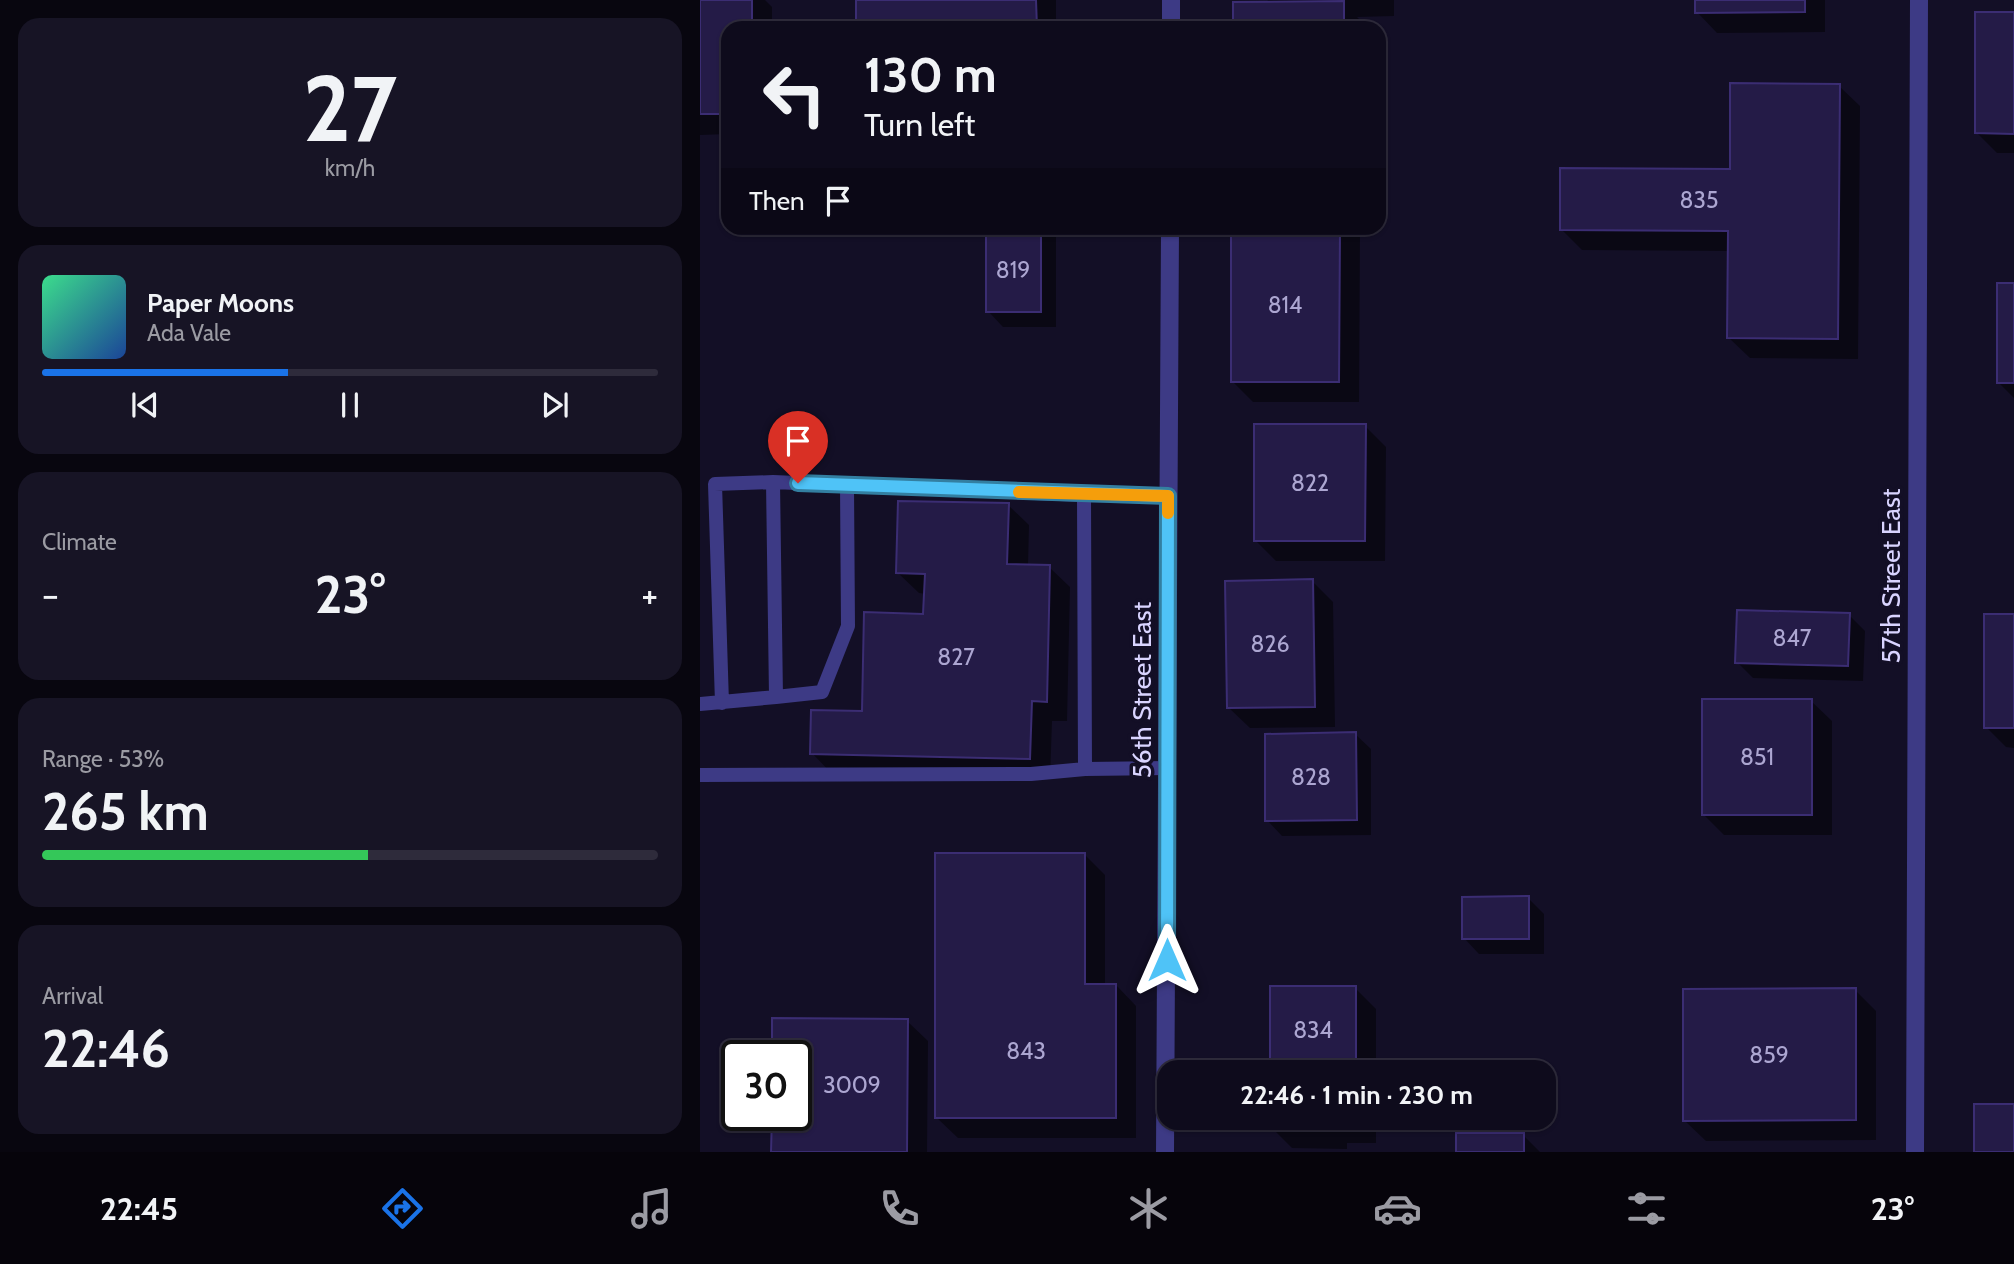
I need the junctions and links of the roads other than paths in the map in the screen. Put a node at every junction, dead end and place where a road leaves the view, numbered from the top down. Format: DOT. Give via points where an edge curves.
graph roads {
  1 [pos="1171,0"];
  2 [pos="1919,0"];
  3 [pos="1171,21"];
  4 [pos="1170,235"];
  5 [pos="773,482"];
  6 [pos="847,485"];
  7 [pos="1084,495"];
  8 [pos="1168,496"];
  9 [pos="776,697"];
  10 [pos="722,703"];
  11 [pos="700,704"];
  12 [pos="1168,768"];
  13 [pos="1085,769"];
  14 [pos="700,775"];
  15 [pos="1166,1152"];
  16 [pos="1915,1152"];
  1 -- 3 [label="street"];
  2 -- 16 [label="street, 57th Street East"];
  4 -- 8 [label="street, 56th Street East"];
  5 -- 6 [label="lane"];
  5 -- 9 [label="lane"];
  5 -- 10 [label="lane" via="715,484"];
  6 -- 7 [label="lane"];
  6 -- 9 [label="lane" via="848,626 822,692"];
  7 -- 8 [label="lane"];
  7 -- 13 [label="lane"];
  8 -- 12 [label="street, 56th Street East"];
  9 -- 10 [label="lane"];
  10 -- 11 [label="lane"];
  12 -- 13 [label="lane"];
  12 -- 15 [label="street, 56th Street East"];
  13 -- 14 [label="lane" via="1031,774"];
}
